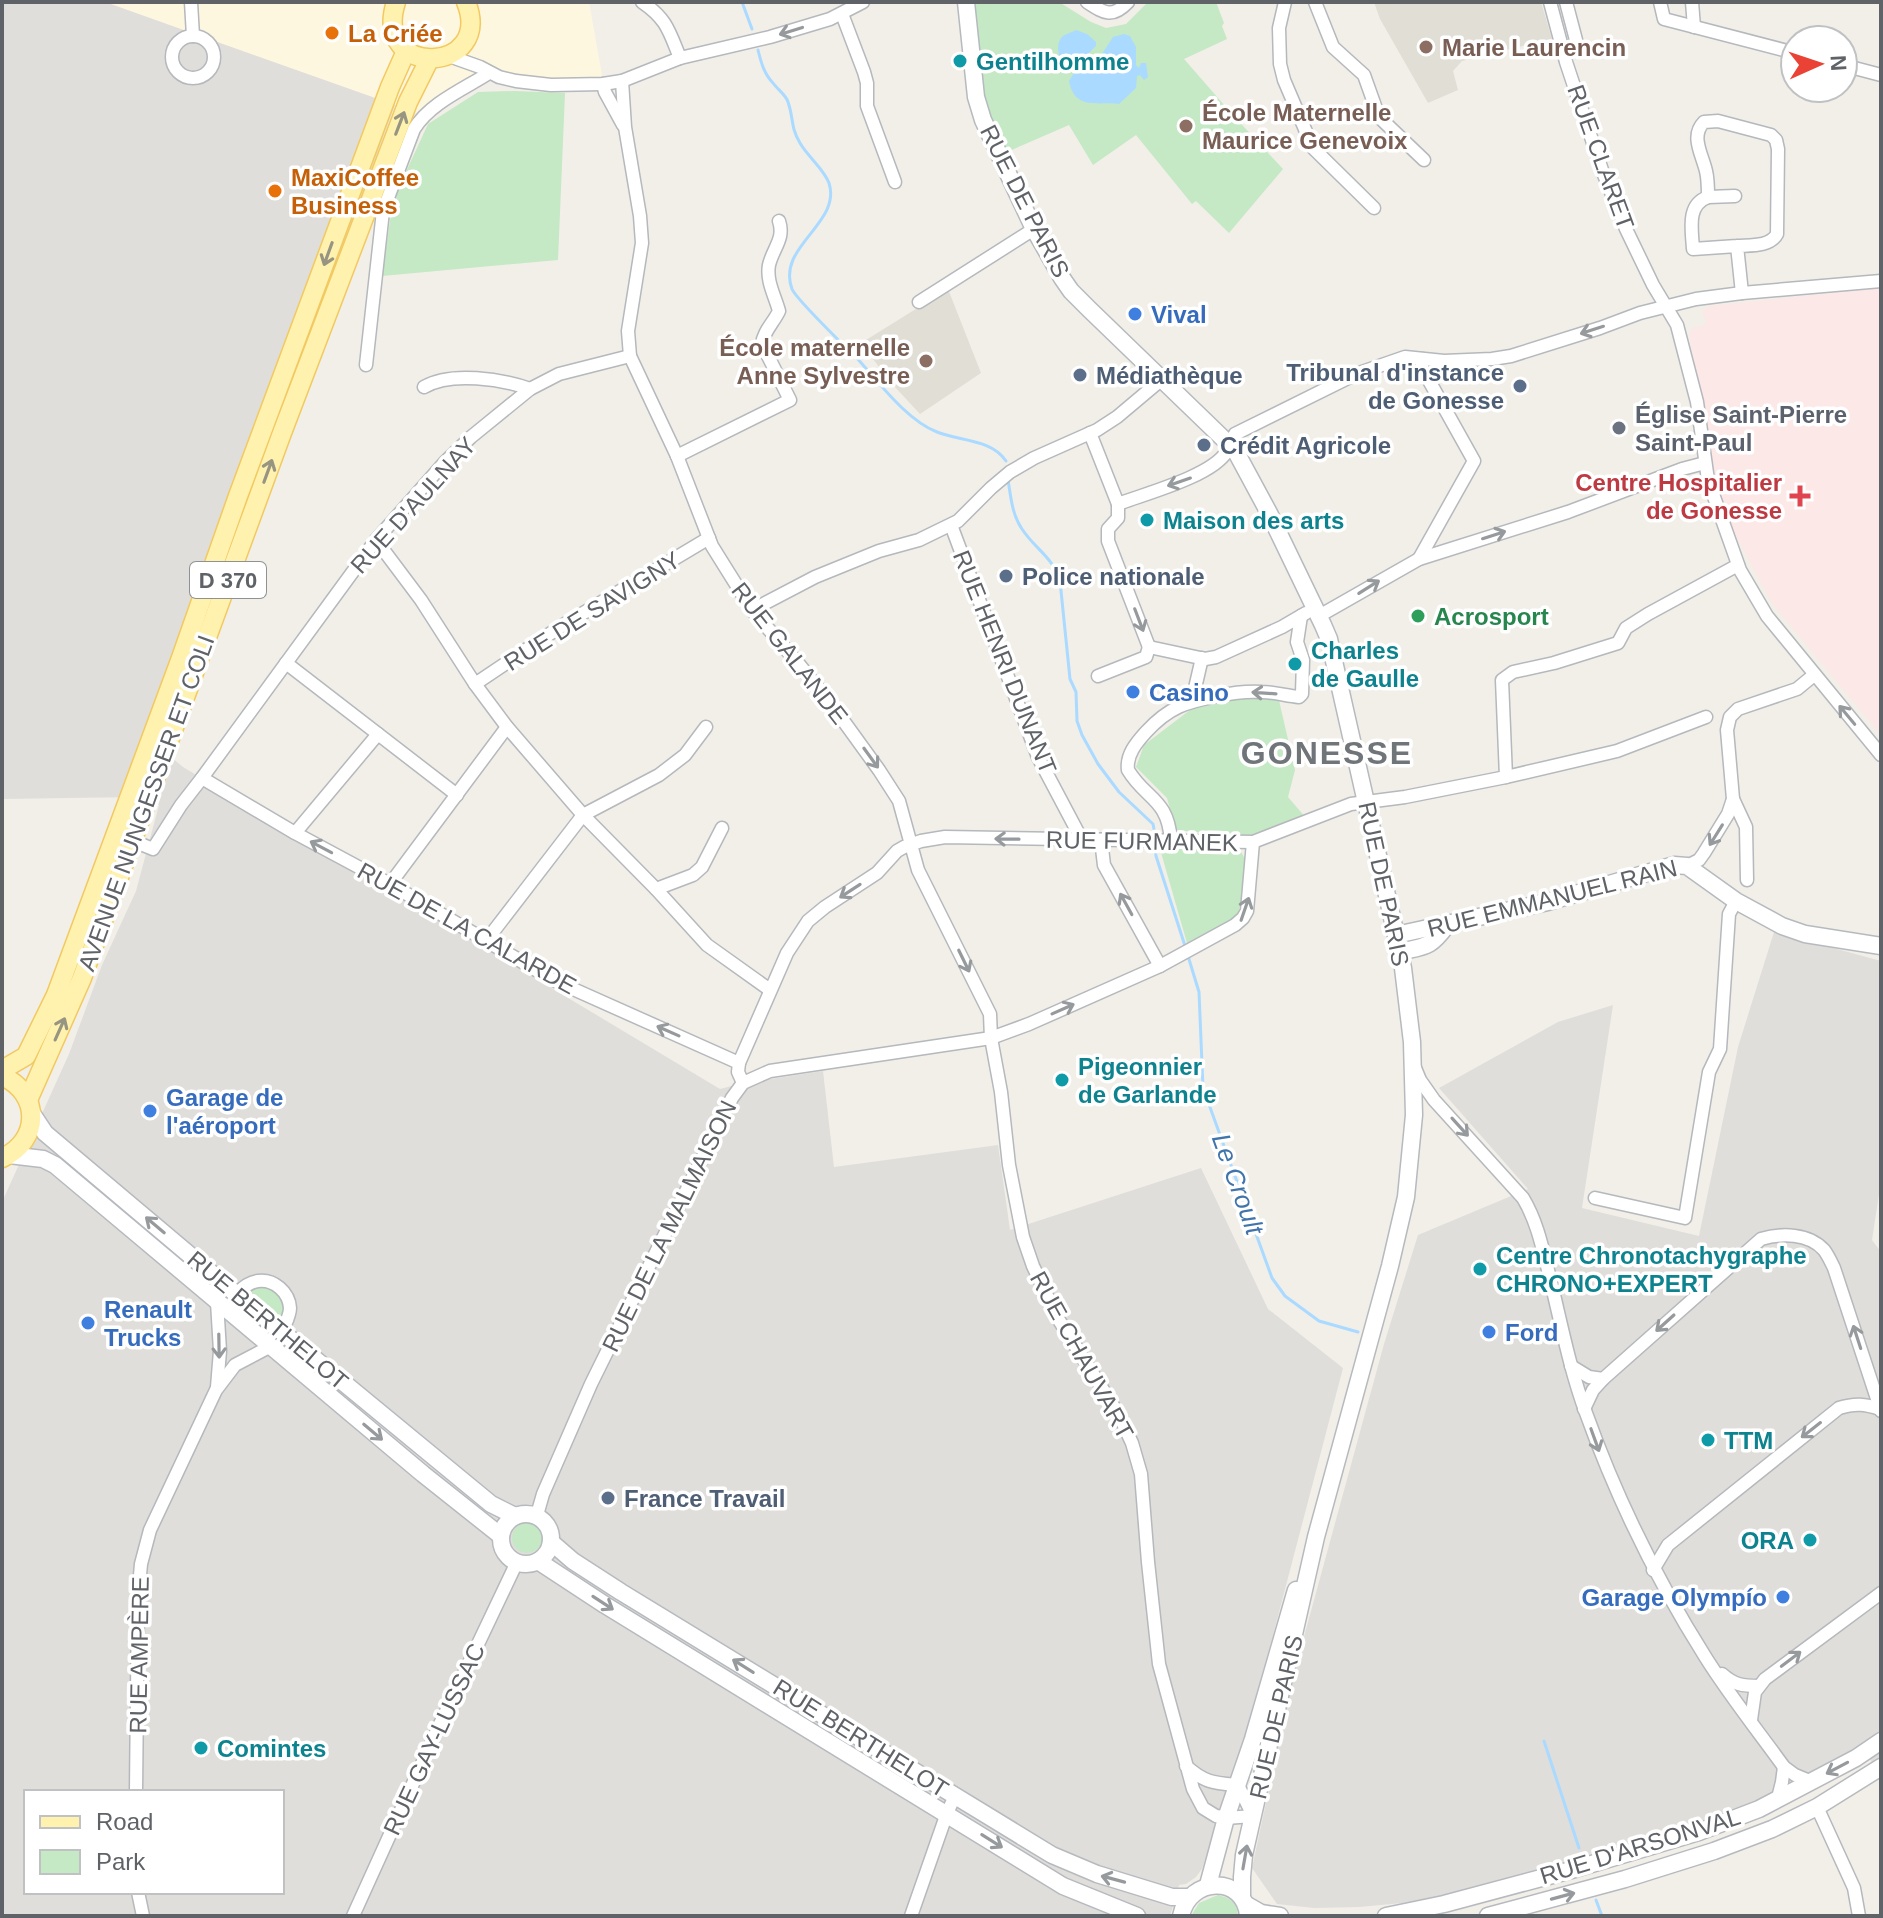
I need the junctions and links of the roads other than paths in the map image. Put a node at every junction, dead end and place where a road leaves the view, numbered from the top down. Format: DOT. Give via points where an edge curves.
graph roads {
  1 [pos="191,2"];
  2 [pos="396,2"];
  3 [pos="466,2"];
  4 [pos="642,2"];
  5 [pos="863,2"];
  6 [pos="966,2"];
  7 [pos="1087,2"];
  8 [pos="1128,2"];
  9 [pos="1285,2"];
  10 [pos="1315,2"];
  11 [pos="1550,2"];
  12 [pos="1566,2"];
  13 [pos="1660,2"];
  14 [pos="1692,2"];
  15 [pos="844,9"];
  16 [pos="1694,27"];
  17 [pos="193,36"];
  18 [pos="467,37"];
  19 [pos="1576,40"];
  20 [pos="1779,49"];
  21 [pos="406,51"];
  22 [pos="449,56"];
  23 [pos="680,58"];
  24 [pos="429,60"];
  25 [pos="1859,69"];
  26 [pos="485,70"];
  27 [pos="1881,75"];
  28 [pos="622,81"];
  29 [pos="603,84"];
  30 [pos="625,127"];
  31 [pos="1424,160"];
  32 [pos="895,182"];
  33 [pos="1735,196"];
  34 [pos="1708,197"];
  35 [pos="1374,208"];
  36 [pos="779,221"];
  37 [pos="1034,229"];
  38 [pos="1737,246"];
  39 [pos="1881,281"];
  40 [pos="1742,293"];
  41 [pos="919,302"];
  42 [pos="1666,306"];
  43 [pos="630,356"];
  44 [pos="1422,359"];
  45 [pos="366,365"];
  46 [pos="1161,380"];
  47 [pos="424,387"];
  48 [pos="530,389"];
  49 [pos="1090,433"];
  50 [pos="1228,444"];
  51 [pos="677,456"];
  52 [pos="1705,463"];
  53 [pos="238,496"];
  54 [pos="256,503"];
  55 [pos="1118,504"];
  56 [pos="951,525"];
  57 [pos="709,538"];
  58 [pos="376,540"];
  59 [pos="1419,559"];
  60 [pos="1738,565"];
  61 [pos="752,610"];
  62 [pos="1311,619"];
  63 [pos="1149,647"];
  64 [pos="1202,658"];
  65 [pos="286,663"];
  66 [pos="1814,675"];
  67 [pos="1098,676"];
  68 [pos="475,684"];
  69 [pos="1192,701"];
  70 [pos="1706,717"];
  71 [pos="507,727"];
  72 [pos="706,727"];
  73 [pos="378,734"];
  74 [pos="1881,755"];
  75 [pos="1506,777"];
  76 [pos="202,778"];
  77 [pos="457,795"];
  78 [pos="1733,799"];
  79 [pos="1367,803"];
  80 [pos="583,815"];
  81 [pos="722,828"];
  82 [pos="295,833"];
  83 [pos="1082,840"];
  84 [pos="1101,840"];
  85 [pos="133,841"];
  86 [pos="1171,841"];
  87 [pos="1253,842"];
  88 [pos="911,844"];
  89 [pos="1687,866"];
  90 [pos="1747,880"];
  91 [pos="390,884"];
  92 [pos="656,889"];
  93 [pos="929,891"];
  94 [pos="1736,901"];
  95 [pos="1447,925"];
  96 [pos="1396,935"];
  97 [pos="486,941"];
  98 [pos="1881,946"];
  99 [pos="1399,952"];
  100 [pos="1160,966"];
  101 [pos="770,990"];
  102 [pos="991,1038"];
  103 [pos="739,1063"];
  104 [pos="1414,1065"];
  105 [pos="2,1073"];
  106 [pos="743,1083"];
  107 [pos="1434,1100"];
  108 [pos="29,1106"];
  109 [pos="1414,1115"];
  110 [pos="5,1156"];
  111 [pos="1595,1198"];
  112 [pos="236,1294"];
  113 [pos="217,1302"];
  114 [pos="282,1332"];
  115 [pos="271,1346"];
  116 [pos="1571,1366"];
  117 [pos="1603,1379"];
  118 [pos="216,1390"];
  119 [pos="1584,1409"];
  120 [pos="1881,1410"];
  121 [pos="537,1515"];
  122 [pos="515,1516"];
  123 [pos="501,1536"];
  124 [pos="1316,1537"];
  125 [pos="551,1542"];
  126 [pos="538,1561"];
  127 [pos="517,1562"];
  128 [pos="1653,1570"];
  129 [pos="1881,1593"];
  130 [pos="1708,1661"];
  131 [pos="1759,1686"];
  132 [pos="1751,1720"];
  133 [pos="1881,1741"];
  134 [pos="1186,1766"];
  135 [pos="1784,1767"];
  136 [pos="1881,1767"];
  137 [pos="1812,1782"];
  138 [pos="1238,1785"];
  139 [pos="136,1790"];
  140 [pos="955,1796"];
  141 [pos="1778,1798"];
  142 [pos="1817,1807"];
  143 [pos="947,1813"];
  144 [pos="1253,1816"];
  145 [pos="1226,1818"];
  146 [pos="1208,1885"];
  147 [pos="138,1894"];
  148 [pos="1189,1897"];
  149 [pos="1246,1906"];
  150 [pos="143,1916"];
  151 [pos="353,1916"];
  152 [pos="911,1916"];
  153 [pos="1137,1916"];
  154 [pos="1181,1916"];
  155 [pos="1280,1916"];
  156 [pos="1386,1916"];
  157 [pos="1488,1916"];
  158 [pos="1859,1916"];
  1 -- 17 [label="street"];
  2 -- 21 [label="main road" via="393,28"];
  3 -- 18 [label="main road"];
  4 -- 23 [label="street" via="659,15"];
  5 -- 15 [label="street"];
  6 -- 37 [label="main road, RUE DE PARIS" via="979,109"];
  7 -- 8 [label="street" via="1105,13"];
  9 -- 35 [label="street" via="1280,64 1313,148"];
  10 -- 31 [label="street" via="1333,47 1364,75 1379,117"];
  11 -- 42 [label="street, RUE CLARET" via="1602,170"];
  12 -- 19 [label="street"];
  13 -- 16 [label="street" via="1664,19"];
  14 -- 16 [label="street"];
  15 -- 23 [label="street, one-way" via="770,37"];
  15 -- 32 [label="street" via="867,83 867,106"];
  16 -- 20 [label="street"];
  18 -- 22 [label="main road"];
  18 -- 26 [label="street"];
  21 -- 24 [label="main road"];
  21 -- 53 [label="main road, AVENUE NUNGESSER ET COLI / D 370, one-way"];
  22 -- 24 [label="main road"];
  22 -- 26 [label="street"];
  23 -- 28 [label="street"];
  54 -- 24 [label="main road, AVENUE NUNGESSER ET COLI / D 370, one-way" via="415,84"];
  25 -- 27 [label="street"];
  26 -- 29 [label="street" via="516,81"];
  26 -- 45 [label="street" via="421,117 414,129 383,211"];
  28 -- 29 [label="street"];
  28 -- 30 [label="street"];
  29 -- 30 [label="street"];
  30 -- 43 [label="street" via="642,243 628,331"];
  33 -- 34 [label="street"];
  34 -- 38 [label="street" via="1700,199 1691,219 1693,249"];
  34 -- 38 [label="street" via="1697,139 1704,122 1718,121 1776,140 1777,234 1767,243"];
  36 -- 51 [label="street" via="780,240 769,265 779,311 762,344 790,400"];
  37 -- 41 [label="street"];
  37 -- 46 [label="main road, RUE DE PARIS" via="1071,291"];
  38 -- 40 [label="street"];
  39 -- 40 [label="street"];
  40 -- 42 [label="street"];
  42 -- 44 [label="street, one-way" via="1511,356"];
  42 -- 52 [label="street, RUE CLARET" via="1684,346"];
  43 -- 48 [label="street, RUE D'AULNAY" via="559,374"];
  43 -- 51 [label="street, RUE GALANDE"];
  44 -- 50 [label="street" via="1405,357 1356,374 1235,434"];
  44 -- 59 [label="street" via="1422,368 1474,461"];
  46 -- 49 [label="street"];
  46 -- 50 [label="main road, RUE DE PARIS"];
  47 -- 48 [label="street" via="443,380 487,378"];
  48 -- 58 [label="street, RUE D'AULNAY" via="445,462"];
  49 -- 55 [label="street"];
  49 -- 56 [label="street" via="1010,472"];
  50 -- 55 [label="street, one-way" via="1209,468"];
  50 -- 62 [label="main road, RUE DE PARIS" via="1269,513"];
  51 -- 57 [label="street, RUE GALANDE"];
  59 -- 52 [label="street, one-way"];
  52 -- 60 [label="street, RUE CLARET"];
  53 -- 54 [label="main road"];
  53 -- 105 [label="main road, AVENUE NUNGESSER ET COLI / D 370" via="56,995 26,1056"];
  54 -- 85 [label="main road, AVENUE NUNGESSER ET COLI / D 370"];
  55 -- 63 [label="street, one-way" via="1118,518 1107,535"];
  56 -- 61 [label="street" via="815,577"];
  56 -- 83 [label="street, RUE HENRI DUNANT" via="1038,757"];
  57 -- 61 [label="street, RUE GALANDE"];
  57 -- 68 [label="street, RUE DE SAVIGNY"];
  58 -- 65 [label="street, RUE D'AULNAY"];
  58 -- 68 [label="street"];
  62 -- 59 [label="street, one-way"];
  60 -- 66 [label="street, RUE CLARET" via="1767,616"];
  60 -- 75 [label="street" via="1626,628 1618,643 1513,672 1502,680"];
  61 -- 88 [label="street, RUE GALANDE, one-way" via="879,770 899,801"];
  62 -- 64 [label="street"];
  62 -- 69 [label="street, one-way" via="1297,642 1303,660 1299,697 1244,692"];
  62 -- 79 [label="main road, RUE DE PARIS" via="1329,639"];
  63 -- 64 [label="street"];
  63 -- 67 [label="street" via="1146,657"];
  64 -- 69 [label="street"];
  65 -- 73 [label="street"];
  65 -- 76 [label="street, RUE D'AULNAY"];
  74 -- 66 [label="street, RUE CLARET, one-way"];
  66 -- 78 [label="street" via="1797,689 1738,709 1730,717"];
  68 -- 71 [label="street"];
  69 -- 86 [label="street" via="1171,704 1138,741 1127,765 1164,812"];
  70 -- 75 [label="street, RUE FURMANEK" via="1617,751"];
  71 -- 77 [label="street"];
  71 -- 80 [label="street"];
  72 -- 80 [label="street" via="685,755 659,775"];
  73 -- 77 [label="street"];
  73 -- 82 [label="street"];
  75 -- 79 [label="street, RUE FURMANEK"];
  76 -- 82 [label="street, RUE DE LA CALARDE"];
  76 -- 85 [label="street, RUE D'AULNAY" via="153,849"];
  77 -- 91 [label="street"];
  78 -- 89 [label="street, RUE EMMANUEL RAIN, one-way" via="1704,853"];
  78 -- 90 [label="street" via="1746,827"];
  79 -- 87 [label="street, RUE FURMANEK" via="1351,804"];
  79 -- 96 [label="main road, RUE DE PARIS"];
  80 -- 92 [label="street"];
  80 -- 97 [label="street"];
  81 -- 92 [label="street" via="702,867"];
  91 -- 82 [label="street, RUE DE LA CALARDE, one-way"];
  83 -- 84 [label="street, RUE FURMANEK"];
  83 -- 88 [label="street, RUE FURMANEK, one-way" via="945,837"];
  84 -- 86 [label="street, RUE FURMANEK"];
  100 -- 84 [label="street, one-way" via="1104,865"];
  108 -- 85 [label="main road, AVENUE NUNGESSER ET COLI / D 370, one-way"];
  86 -- 87 [label="street, RUE FURMANEK"];
  100 -- 87 [label="street, RUE DE LA MALMAISON, one-way" via="1243,918"];
  88 -- 93 [label="street, RUE GALANDE"];
  88 -- 101 [label="street, one-way" via="808,921"];
  89 -- 94 [label="main road"];
  89 -- 95 [label="main road, RUE EMMANUEL RAIN" via="1674,865"];
  91 -- 97 [label="street, RUE DE LA CALARDE"];
  92 -- 101 [label="street" via="707,945"];
  93 -- 102 [label="street, RUE CHAUVART, one-way" via="990,1014"];
  94 -- 98 [label="main road" via="1805,934"];
  94 -- 111 [label="street" via="1729,914 1720,1049 1709,1072 1685,1218"];
  95 -- 96 [label="main road, RUE EMMANUEL RAIN"];
  95 -- 99 [label="main road" via="1435,941"];
  96 -- 99 [label="main road, RUE DE PARIS"];
  103 -- 97 [label="street, RUE DE LA CALARDE, one-way" via="553,980"];
  99 -- 104 [label="main road, RUE DE PARIS"];
  102 -- 100 [label="street, RUE DE LA MALMAISON, one-way"];
  101 -- 103 [label="street"];
  102 -- 106 [label="street, RUE DE LA MALMAISON" via="770,1071"];
  102 -- 134 [label="street, RUE CHAUVART" via="1023,1237 1057,1317 1119,1415 1141,1474 1159,1664"];
  103 -- 106 [label="street"];
  104 -- 107 [label="street"];
  104 -- 109 [label="main road, RUE DE PARIS"];
  105 -- 108 [label="main road" via="17,1084"];
  106 -- 121 [label="street, RUE DE LA MALMAISON" via="591,1384"];
  107 -- 109 [label="street" via="1425,1101"];
  107 -- 116 [label="street, one-way" via="1529,1208"];
  108 -- 110 [label="main road, AVENUE NUNGESSER ET COLI" via="26,1136"];
  112 -- 108 [label="main road, RUE BERTHELOT, one-way" via="45,1133"];
  109 -- 124 [label="main road, RUE DE PARIS" via="1398,1232"];
  110 -- 113 [label="main road, RUE BERTHELOT" via="55,1165"];
  112 -- 114 [label="main road, RUE BERTHELOT"];
  112 -- 114 [label="street" via="258,1281 277,1286 290,1307"];
  113 -- 115 [label="main road, RUE BERTHELOT"];
  113 -- 118 [label="street, RUE AMPÈRE, one-way"];
  114 -- 122 [label="main road, RUE BERTHELOT" via="491,1504"];
  115 -- 118 [label="street, RUE AMPÈRE" via="235,1365"];
  115 -- 123 [label="main road, RUE BERTHELOT, one-way"];
  116 -- 117 [label="street"];
  116 -- 119 [label="street"];
  117 -- 119 [label="street"];
  120 -- 117 [label="street, one-way" via="1834,1268 1824,1250 1797,1236 1761,1239"];
  118 -- 139 [label="street, RUE AMPÈRE" via="150,1530 141,1564"];
  119 -- 128 [label="street, one-way"];
  120 -- 128 [label="street, one-way" via="1866,1404 1839,1408 1668,1545"];
  121 -- 122 [label="main road"];
  121 -- 125 [label="main road" via="549,1528"];
  122 -- 123 [label="main road"];
  123 -- 127 [label="main road" via="503,1549"];
  124 -- 138 [label="main road, RUE DE PARIS" via="1291,1602"];
  124 -- 144 [label="main road, RUE DE PARIS"];
  125 -- 126 [label="main road"];
  140 -- 125 [label="main road, RUE BERTHELOT, one-way" via="621,1592"];
  126 -- 127 [label="main road"];
  126 -- 143 [label="main road, RUE BERTHELOT, one-way"];
  127 -- 151 [label="street, RUE GAY-LUSSAC"];
  128 -- 130 [label="street"];
  131 -- 129 [label="street, one-way"];
  130 -- 131 [label="street" via="1739,1686"];
  130 -- 132 [label="street"];
  131 -- 132 [label="street"];
  132 -- 135 [label="street"];
  133 -- 137 [label="main road, RUE D'ARSONVAL, one-way"];
  134 -- 138 [label="street" via="1212,1783"];
  134 -- 145 [label="street, RUE CHAUVART" via="1203,1808"];
  135 -- 137 [label="street"];
  135 -- 141 [label="street"];
  136 -- 142 [label="main road, RUE D'ARSONVAL"];
  137 -- 141 [label="main road, RUE D'ARSONVAL"];
  138 -- 144 [label="street"];
  138 -- 145 [label="main road, RUE DE PARIS"];
  140 -- 143 [label="street"];
  148 -- 140 [label="main road, RUE BERTHELOT, one-way" via="1172,1897 1052,1855"];
  141 -- 156 [label="main road, RUE D'ARSONVAL" via="1678,1839"];
  157 -- 142 [label="main road, RUE D'ARSONVAL, one-way" via="1687,1861"];
  142 -- 158 [label="street" via="1854,1888"];
  143 -- 152 [label="street"];
  143 -- 153 [label="main road, RUE BERTHELOT, one-way" via="1063,1886"];
  144 -- 145 [label="street"];
  149 -- 144 [label="main road, RUE DE PARIS, one-way" via="1242,1877"];
  145 -- 146 [label="main road, RUE DE PARIS"];
  146 -- 148 [label="main road"];
  146 -- 149 [label="main road" via="1232,1890"];
  147 -- 150 [label="street"];
  148 -- 154 [label="main road"];
  149 -- 155 [label="main road"];
}
